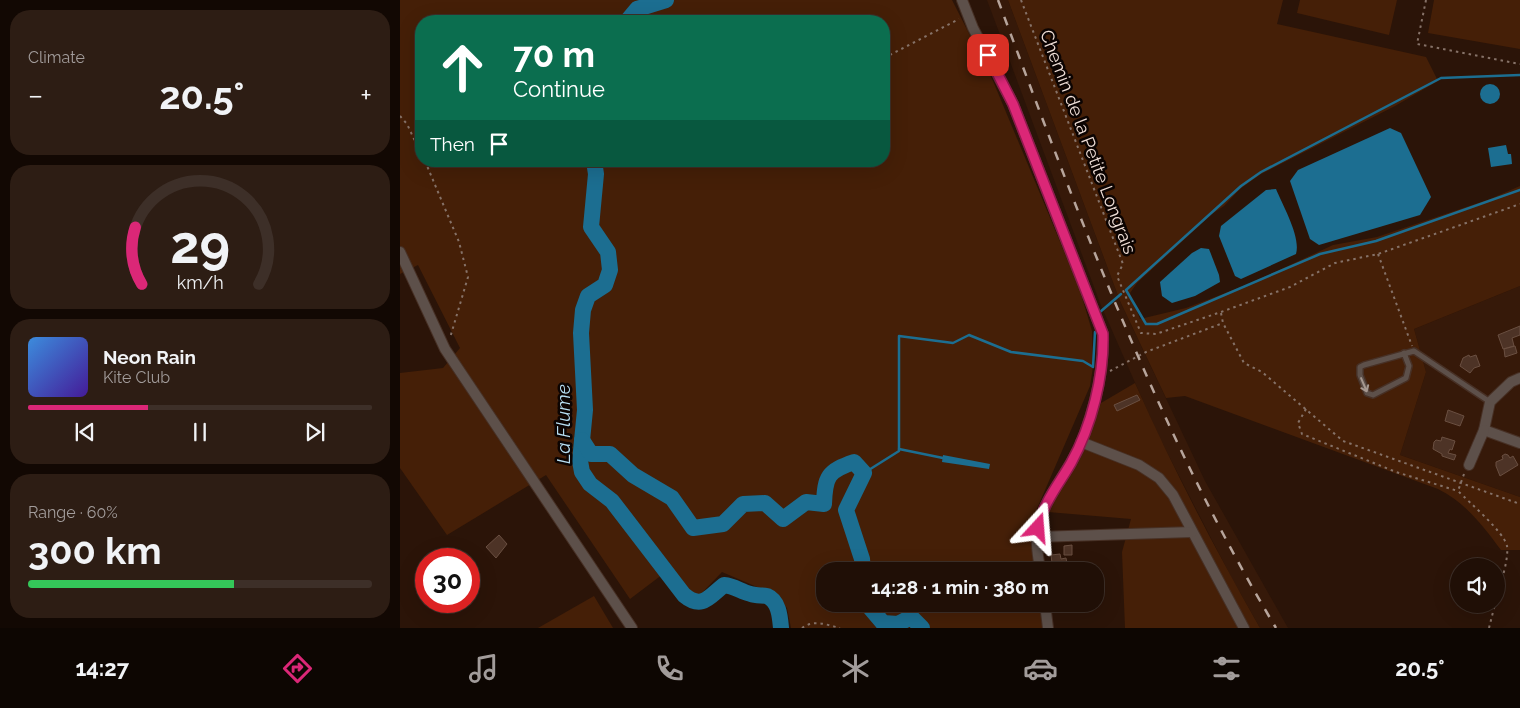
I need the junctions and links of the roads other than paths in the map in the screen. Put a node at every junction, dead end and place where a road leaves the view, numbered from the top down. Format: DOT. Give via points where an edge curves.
graph roads {
  1 [pos="962,0"];
  2 [pos="400,252"];
  3 [pos="1404,353"];
  4 [pos="1520,378"];
  5 [pos="1490,402"];
  6 [pos="1484,430"];
  7 [pos="1081,442"];
  8 [pos="1520,443"];
  9 [pos="1469,465"];
  10 [pos="1192,532"];
  11 [pos="1037,537"];
  12 [pos="1039,562"];
  13 [pos="1046,612"];
  14 [pos="632,628"];
  15 [pos="1048,628"];
  16 [pos="1244,628"];
  1 -- 7 [label="street" via="1013,104 1103,334 1100,375"];
  2 -- 14 [label="street" via="445,349"];
  3 -- 3 [label="lane, one-way" via="1360,367 1367,393 1373,395 1406,378 1409,366"];
  3 -- 5 [label="lane" via="1414,351"];
  4 -- 5 [label="street"];
  5 -- 6 [label="street"];
  6 -- 8 [label="street"];
  6 -- 9 [label="street"];
  7 -- 10 [label="street" via="1139,465 1158,478 1173,495"];
  7 -- 11 [label="street" via="1040,518"];
  10 -- 11 [label="street"];
  10 -- 16 [label="street"];
  11 -- 12 [label="street"];
  13 -- 15 [label="street"];
}
